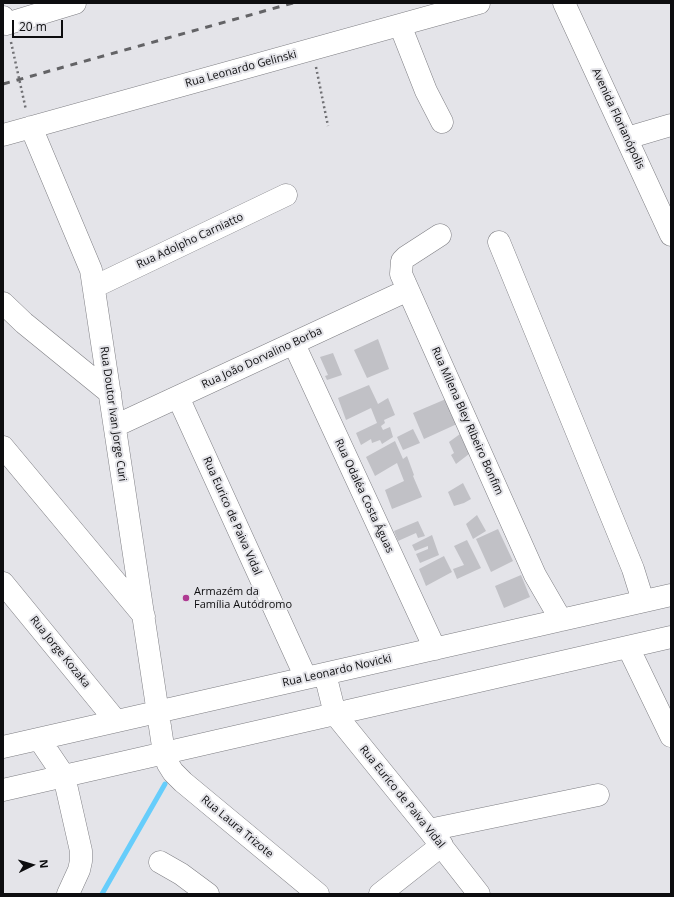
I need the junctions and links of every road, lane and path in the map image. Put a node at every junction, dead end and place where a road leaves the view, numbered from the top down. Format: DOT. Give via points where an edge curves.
graph roads {
  1 [pos="75,3"];
  2 [pos="479,3"];
  3 [pos="564,3"];
  4 [pos="5,21"];
  5 [pos="400,25"];
  6 [pos="312,49"];
  7 [pos="442,122"];
  8 [pos="671,125"];
  9 [pos="328,126"];
  10 [pos="31,127"];
  11 [pos="3,135"];
  12 [pos="627,138"];
  13 [pos="286,195"];
  14 [pos="440,235"];
  15 [pos="671,235"];
  16 [pos="499,242"];
  17 [pos="94,286"];
  18 [pos="408,290"];
  19 [pos="3,303"];
  20 [pos="294,344"];
  21 [pos="110,393"];
  22 [pos="178,397"];
  23 [pos="115,426"];
  24 [pos="3,447"];
  25 [pos="3,583"];
  26 [pos="671,595"];
  27 [pos="643,601"];
  28 [pos="144,616"];
  29 [pos="561,620"];
  30 [pos="671,638"];
  31 [pos="628,647"];
  32 [pos="435,649"];
  33 [pos="315,676"];
  34 [pos="158,712"];
  35 [pos="335,714"];
  36 [pos="116,721"];
  37 [pos="671,736"];
  38 [pos="39,739"];
  39 [pos="3,747"];
  40 [pos="164,753"];
  41 [pos="64,776"];
  42 [pos="3,790"];
  43 [pos="598,795"];
  44 [pos="436,837"];
  45 [pos="160,862"];
  46 [pos="68,894"];
  47 [pos="208,894"];
  48 [pos="318,894"];
  49 [pos="380,894"];
  50 [pos="479,894"];
  1 -- 4 [label="street"];
  2 -- 5 [label="street, Rua Leonardo Gelinski"];
  3 -- 12 [label="street, Avenida Florianópolis"];
  4 -- 10 [label="path"];
  5 -- 6 [label="street, Rua Leonardo Gelinski"];
  5 -- 7 [label="street" via="426,91"];
  6 -- 9 [label="path"];
  6 -- 10 [label="street, Rua Leonardo Gelinski"];
  8 -- 12 [label="street"];
  10 -- 11 [label="street, Rua Leonardo Gelinski"];
  10 -- 17 [label="street, Rua Doutor Ivan Jorge Curi" via="86,256"];
  12 -- 15 [label="street, Avenida Florianópolis"];
  13 -- 17 [label="street, Rua Adolpho Carniatto"];
  14 -- 18 [label="street, Rua Milena Bley Ribeiro Bonfim" via="402,261 401,274"];
  16 -- 27 [label="street" via="633,569"];
  17 -- 21 [label="street, Rua Doutor Ivan Jorge Curi"];
  18 -- 20 [label="street, Rua João Dorvalino Borba"];
  18 -- 29 [label="street, Rua Milena Bley Ribeiro Bonfim" via="535,575"];
  19 -- 21 [label="street"];
  20 -- 22 [label="street, Rua João Dorvalino Borba"];
  20 -- 32 [label="street, Rua Odaléa Costa Águas"];
  21 -- 23 [label="street, Rua Doutor Ivan Jorge Curi"];
  22 -- 23 [label="street, Rua João Dorvalino Borba"];
  22 -- 33 [label="street, Rua Eurico de Paiva Vidal"];
  23 -- 28 [label="street, Rua Doutor Ivan Jorge Curi"];
  24 -- 28 [label="street"];
  25 -- 36 [label="street, Rua Jorge Kozaka"];
  26 -- 27 [label="street, Rua Leonardo Novicki"];
  27 -- 29 [label="street, Rua Leonardo Novicki"];
  28 -- 34 [label="street, Rua Doutor Ivan Jorge Curi"];
  29 -- 32 [label="street, Rua Leonardo Novicki"];
  30 -- 31 [label="street"];
  31 -- 35 [label="street"];
  31 -- 37 [label="street"];
  32 -- 33 [label="street, Rua Leonardo Novicki"];
  33 -- 34 [label="street, Rua Leonardo Novicki"];
  33 -- 35 [label="street, Rua Eurico de Paiva Vidal"];
  34 -- 36 [label="street, Rua Leonardo Novicki"];
  34 -- 40 [label="street, Rua Laura Trizote"];
  35 -- 40 [label="street"];
  35 -- 44 [label="street, Rua Eurico de Paiva Vidal"];
  36 -- 38 [label="street, Rua Leonardo Novicki"];
  38 -- 39 [label="street, Rua Leonardo Novicki"];
  38 -- 41 [label="street"];
  40 -- 41 [label="street"];
  40 -- 48 [label="street, Rua Laura Trizote" via="173,772 183,782"];
  41 -- 42 [label="street"];
  41 -- 46 [label="street" via="81,851 79,870"];
  43 -- 44 [label="street"];
  44 -- 49 [label="street"];
  44 -- 50 [label="street, Rua Eurico de Paiva Vidal"];
  45 -- 47 [label="street"];
}
